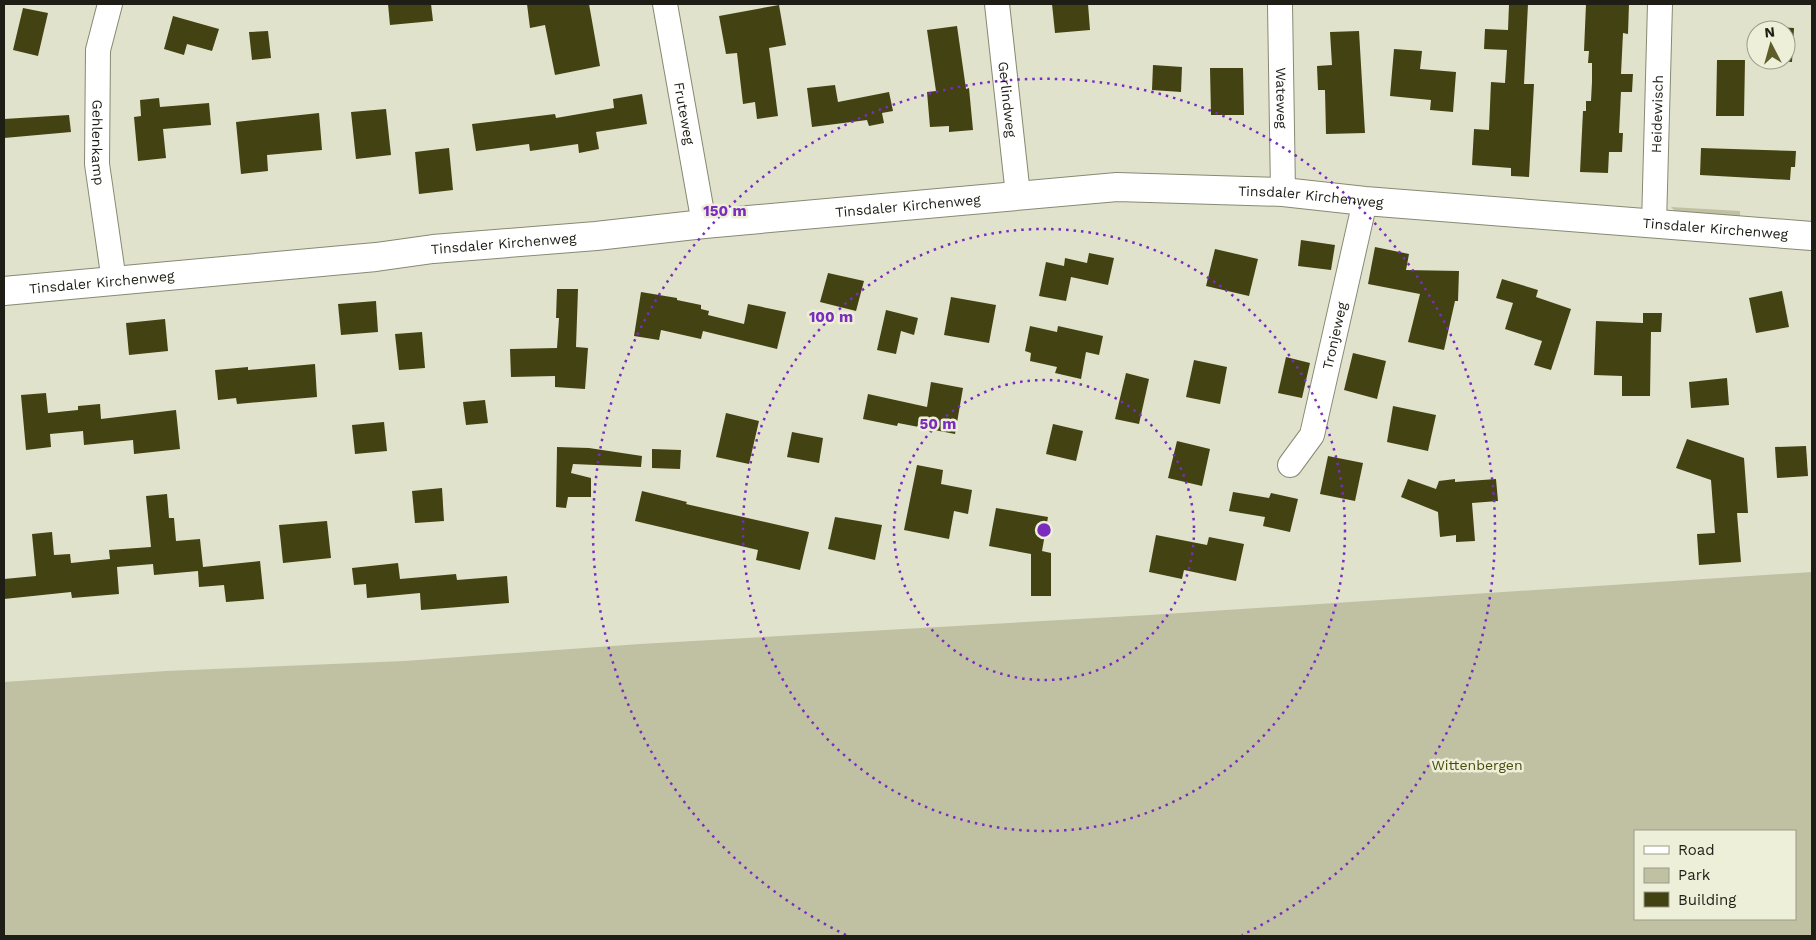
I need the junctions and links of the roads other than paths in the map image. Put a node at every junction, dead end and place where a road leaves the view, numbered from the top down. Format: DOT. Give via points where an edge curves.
graph roads {
  1 [pos="110,4"];
  2 [pos="665,4"];
  3 [pos="997,4"];
  4 [pos="1280,4"];
  5 [pos="1660,4"];
  6 [pos="1283,192"];
  7 [pos="1018,195"];
  8 [pos="1365,201"];
  9 [pos="704,224"];
  10 [pos="1654,224"];
  11 [pos="1812,236"];
  12 [pos="114,281"];
  13 [pos="4,291"];
  14 [pos="1290,465"];
  1 -- 12 [label="street, Gehlenkamp" via="98,50 97,164"];
  2 -- 9 [label="street, Fruteweg"];
  3 -- 7 [label="street, Gerlindweg"];
  4 -- 6 [label="street, Wateweg"];
  5 -- 10 [label="street, Heidewisch"];
  6 -- 7 [label="street, Tinsdaler Kirchenweg" via="1117,187"];
  6 -- 8 [label="street, Tinsdaler Kirchenweg"];
  7 -- 9 [label="street, Tinsdaler Kirchenweg"];
  8 -- 10 [label="street, Tinsdaler Kirchenweg"];
  8 -- 14 [label="street, Tronjeweg" via="1312,435"];
  9 -- 12 [label="street, Tinsdaler Kirchenweg"];
  10 -- 11 [label="street, Tinsdaler Kirchenweg"];
  12 -- 13 [label="street, Tinsdaler Kirchenweg"];
}
